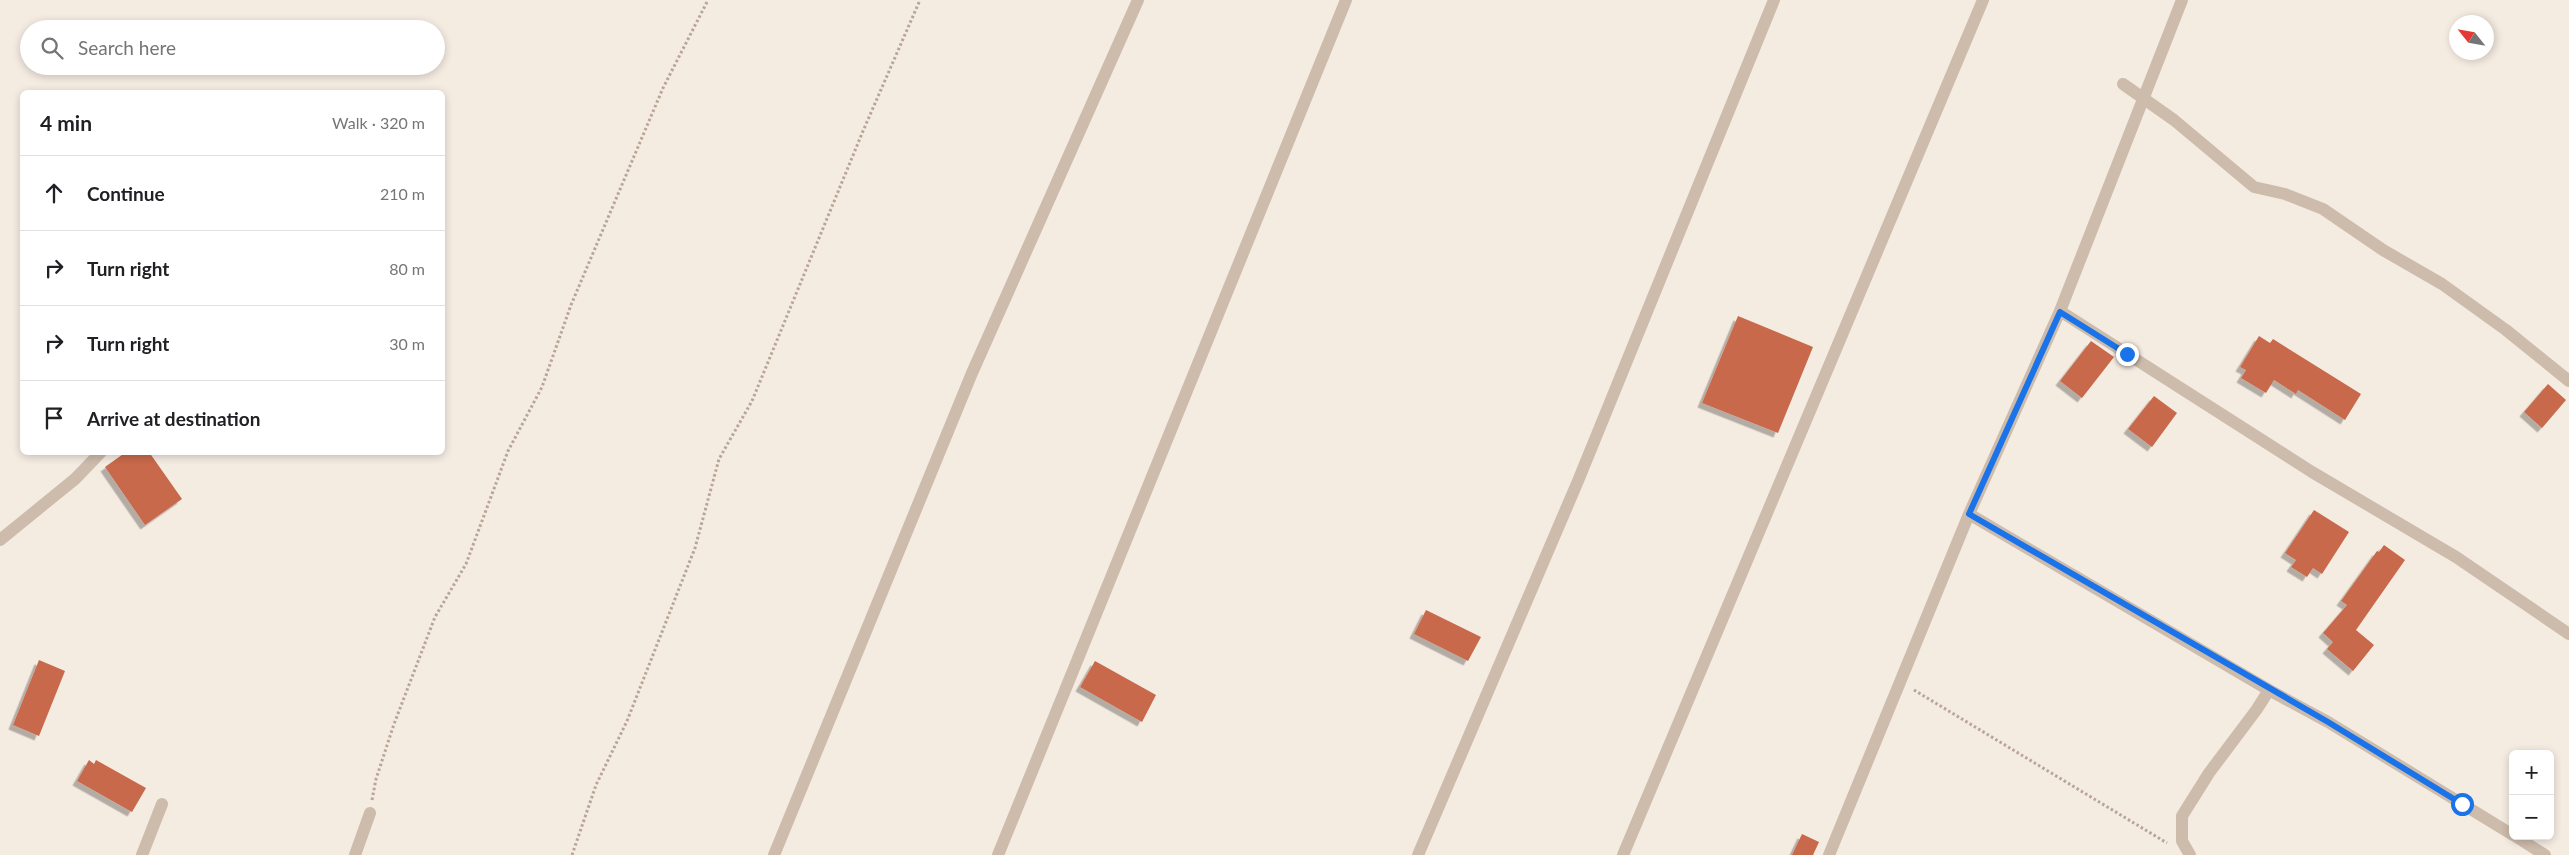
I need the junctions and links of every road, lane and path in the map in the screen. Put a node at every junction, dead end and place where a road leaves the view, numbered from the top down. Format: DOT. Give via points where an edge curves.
graph roads {
  1 [pos="708,0"];
  2 [pos="920,0"];
  3 [pos="1138,0"];
  4 [pos="1346,0"];
  5 [pos="1774,0"];
  6 [pos="1984,0"];
  7 [pos="2182,0"];
  8 [pos="2123,84"];
  9 [pos="2144,97"];
  10 [pos="2060,312"];
  11 [pos="2569,381"];
  12 [pos="98,455"];
  13 [pos="1969,514"];
  14 [pos="0,540"];
  15 [pos="2569,634"];
  16 [pos="1900,682"];
  17 [pos="2269,690"];
  18 [pos="162,804"];
  19 [pos="370,812"];
  20 [pos="2509,833"];
  21 [pos="2521,840"];
  22 [pos="2172,846"];
  23 [pos="142,855"];
  24 [pos="355,855"];
  25 [pos="572,855"];
  26 [pos="774,855"];
  27 [pos="998,855"];
  28 [pos="1418,855"];
  29 [pos="1623,855"];
  30 [pos="1829,855"];
  31 [pos="2190,855"];
  32 [pos="2545,855"];
  1 -- 19 [label="path" via="663,88 571,305 542,387 508,451 466,564 435,617 376,778"];
  2 -- 25 [label="path" via="752,401 719,460 695,548 627,721 596,785"];
  3 -- 26 [label="street" via="972,374"];
  4 -- 27 [label="street"];
  5 -- 28 [label="street" via="1578,480"];
  6 -- 29 [label="street"];
  7 -- 9 [label="street"];
  8 -- 9 [label="street"];
  9 -- 10 [label="street"];
  9 -- 11 [label="street" via="2254,187 2323,208 2383,250 2442,284"];
  10 -- 13 [label="street"];
  10 -- 15 [label="street" via="2312,472 2456,557"];
  12 -- 14 [label="street" via="75,479"];
  13 -- 16 [label="street"];
  13 -- 17 [label="street"];
  16 -- 22 [label="path"];
  16 -- 30 [label="street"];
  17 -- 20 [label="street" via="2328,722"];
  17 -- 31 [label="street" via="2182,816 2182,841"];
  18 -- 23 [label="street"];
  19 -- 24 [label="street"];
  21 -- 32 [label="street"];
}
